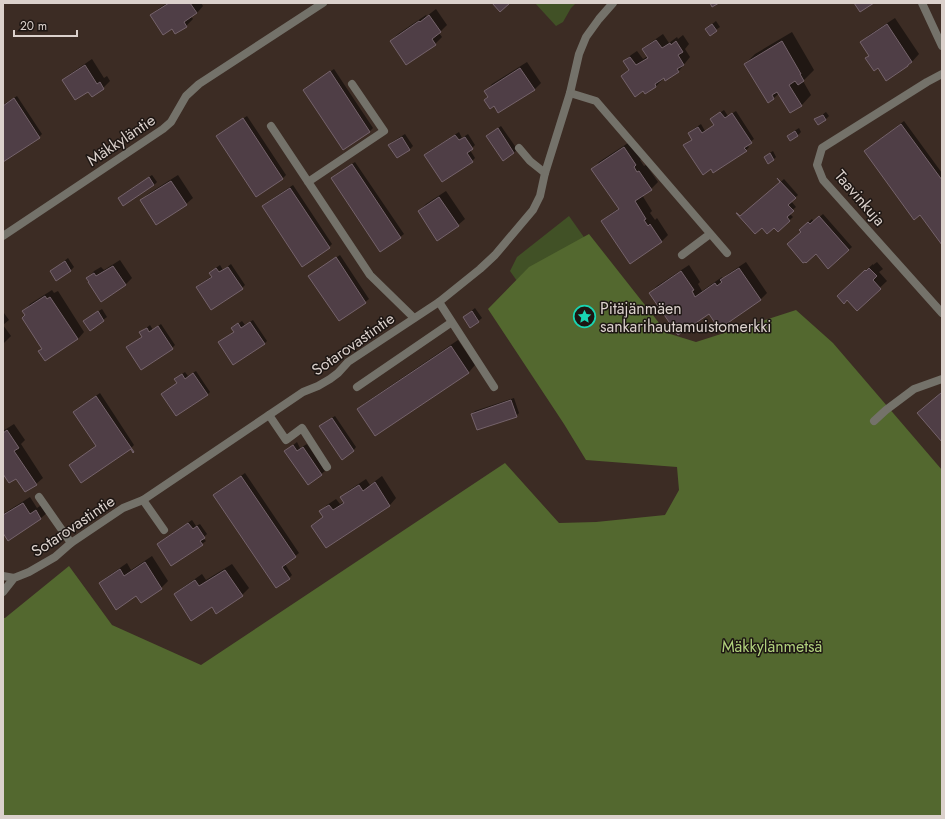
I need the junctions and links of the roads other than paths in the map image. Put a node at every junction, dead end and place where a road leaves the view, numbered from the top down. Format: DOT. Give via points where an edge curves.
graph roads {
  1 [pos="323,3"];
  2 [pos="613,3"];
  3 [pos="922,3"];
  4 [pos="942,46"];
  5 [pos="942,74"];
  6 [pos="352,84"];
  7 [pos="570,93"];
  8 [pos="271,126"];
  9 [pos="519,148"];
  10 [pos="545,173"];
  11 [pos="308,182"];
  12 [pos="710,234"];
  13 [pos="3,236"];
  14 [pos="726,253"];
  15 [pos="682,255"];
  16 [pos="439,302"];
  17 [pos="942,313"];
  18 [pos="414,318"];
  19 [pos="452,322"];
  20 [pos="942,378"];
  21 [pos="357,387"];
  22 [pos="494,388"];
  23 [pos="269,415"];
  24 [pos="874,421"];
  25 [pos="327,467"];
  26 [pos="39,497"];
  27 [pos="143,500"];
  28 [pos="164,530"];
  29 [pos="71,543"];
  30 [pos="3,576"];
  31 [pos="14,578"];
  32 [pos="3,592"];
  1 -- 13 [label="street, Mäkkyläntie" via="198,84 186,96 171,122 163,129"];
  2 -- 7 [label="street, Sotarovastintie" via="586,37 579,54"];
  3 -- 4 [label="street"];
  5 -- 17 [label="street, Taavinkuja" via="822,148 817,165 823,180"];
  6 -- 11 [label="street" via="384,131"];
  7 -- 10 [label="street, Sotarovastintie"];
  7 -- 12 [label="street" via="596,101"];
  8 -- 11 [label="street"];
  9 -- 10 [label="street"];
  10 -- 16 [label="street, Sotarovastintie" via="540,196 533,210 495,255"];
  11 -- 18 [label="street" via="370,275"];
  12 -- 14 [label="street"];
  12 -- 15 [label="street"];
  16 -- 18 [label="street, Sotarovastintie"];
  16 -- 19 [label="street"];
  18 -- 23 [label="street, Sotarovastintie" via="348,362 338,373"];
  19 -- 21 [label="street"];
  19 -- 22 [label="street"];
  20 -- 24 [label="street" via="914,389"];
  23 -- 25 [label="street" via="286,440 302,428"];
  23 -- 27 [label="street, Sotarovastintie"];
  26 -- 29 [label="street"];
  27 -- 28 [label="street"];
  27 -- 29 [label="street, Sotarovastintie" via="122,508"];
  29 -- 31 [label="street, Sotarovastintie" via="55,557"];
  30 -- 31 [label="street"];
  31 -- 32 [label="street, Sotarovastintie"];
}
